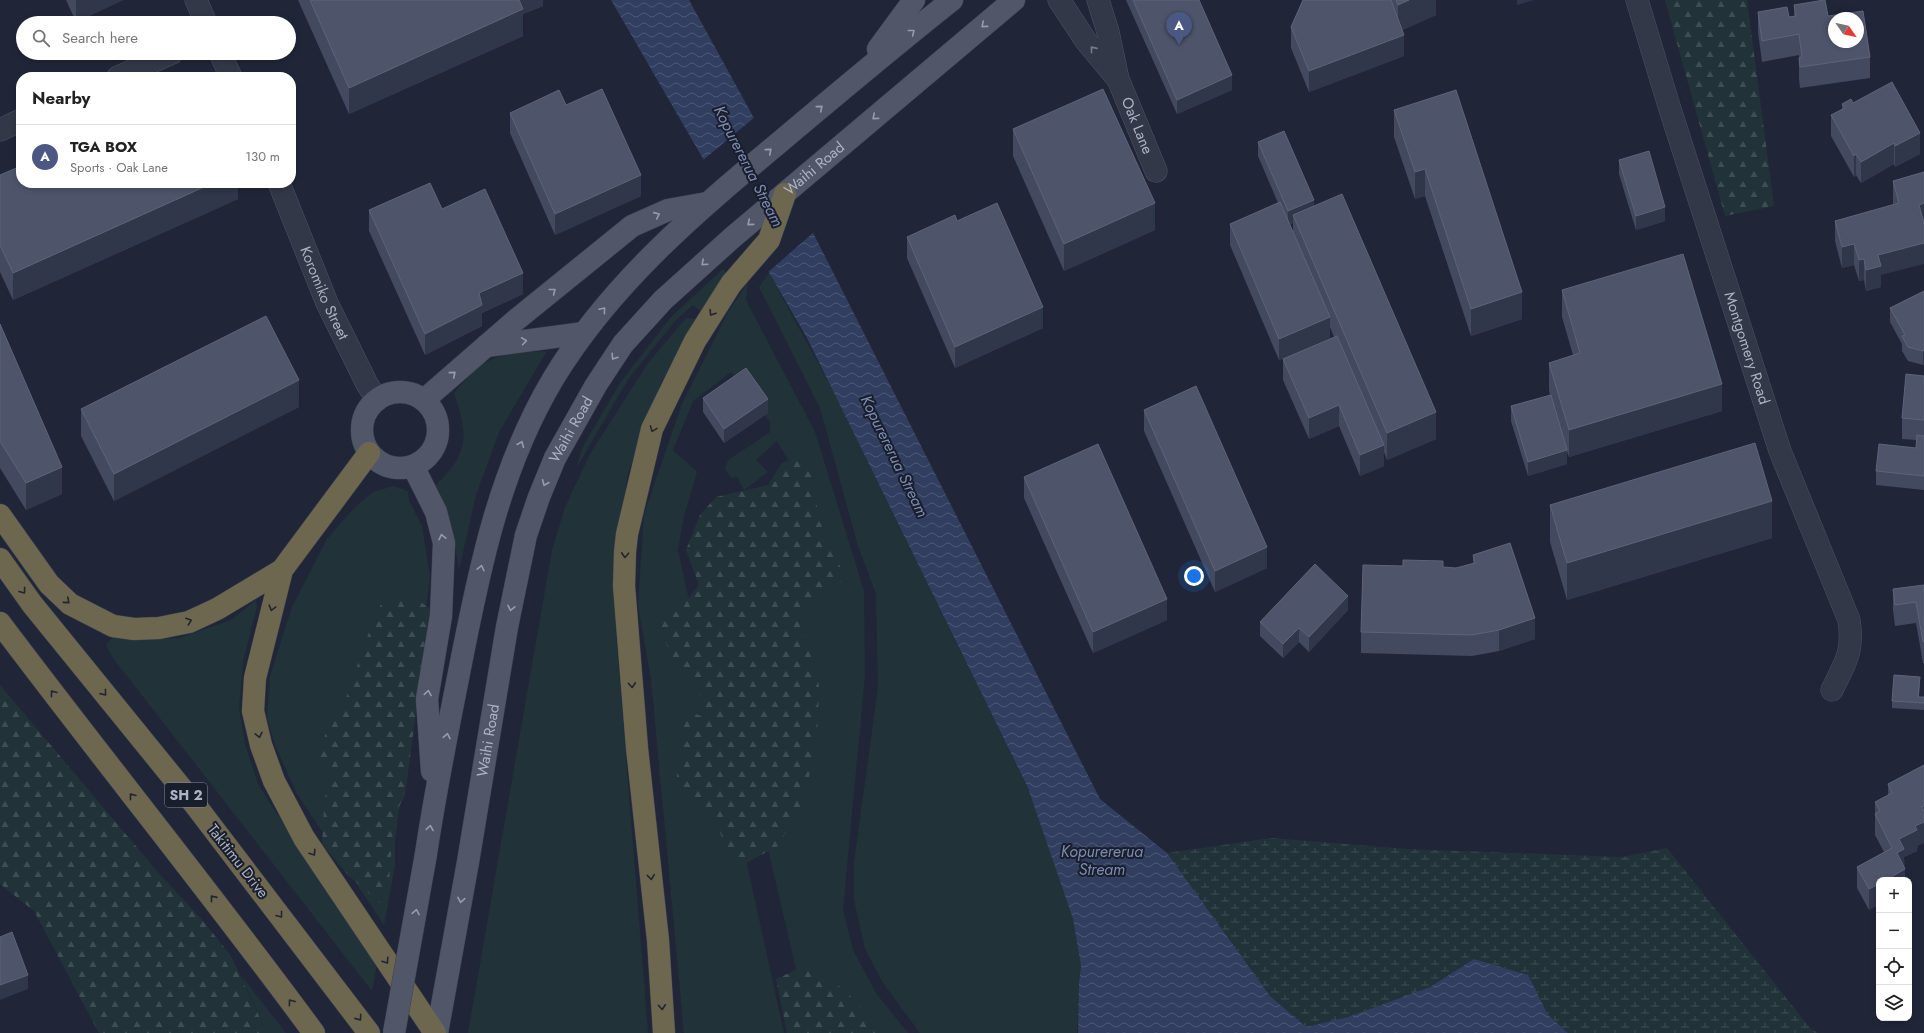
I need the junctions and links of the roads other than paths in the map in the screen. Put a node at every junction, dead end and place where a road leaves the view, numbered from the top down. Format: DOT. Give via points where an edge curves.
graph roads {
  1 [pos="196,0"];
  2 [pos="914,0"];
  3 [pos="952,0"];
  4 [pos="1014,0"];
  5 [pos="1059,0"];
  6 [pos="1098,0"];
  7 [pos="1637,0"];
  8 [pos="203,16"];
  9 [pos="156,60"];
  10 [pos="223,60"];
  11 [pos="129,72"];
  12 [pos="229,72"];
  13 [pos="859,74"];
  14 [pos="1118,79"];
  15 [pos="16,122"];
  16 [pos="0,130"];
  17 [pos="1156,172"];
  18 [pos="281,188"];
  19 [pos="785,194"];
  20 [pos="707,203"];
  21 [pos="584,333"];
  22 [pos="486,346"];
  23 [pos="376,400"];
  24 [pos="424,400"];
  25 [pos="369,453"];
  26 [pos="414,466"];
  27 [pos="0,515"];
  28 [pos="0,559"];
  29 [pos="282,570"];
  30 [pos="0,622"];
  31 [pos="1832,690"];
  32 [pos="434,802"];
  33 [pos="314,1033"];
  34 [pos="369,1033"];
  35 [pos="394,1033"];
  36 [pos="436,1033"];
  37 [pos="664,1033"];
  1 -- 8 [label="street"];
  2 -- 13 [label="main road"];
  13 -- 3 [label="main road, one-way"];
  4 -- 19 [label="main road, Waihi Road, one-way"];
  14 -- 5 [label="street, Oak Lane, one-way" via="1086,40"];
  6 -- 14 [label="street, Oak Lane"];
  7 -- 31 [label="street, Montgomery Road" via="1780,451 1849,620 1852,637 1850,654"];
  9 -- 11 [label="street"];
  10 -- 12 [label="street"];
  20 -- 13 [label="main road, one-way"];
  14 -- 17 [label="street, Oak Lane"];
  15 -- 16 [label="street"];
  18 -- 23 [label="street, Koromiko Street" via="327,303"];
  19 -- 36 [label="main road, Waihi Road, one-way" via="663,300 623,344 596,385 555,458 526,535 513,596"];
  19 -- 37 [label="highway, one-way" via="769,240 731,284 695,341 652,429 625,552 624,586 637,748 658,940"];
  21 -- 20 [label="main road, one-way" via="635,272 678,228"];
  22 -- 20 [label="main road, one-way" via="632,226 668,210"];
  22 -- 21 [label="main road, one-way"];
  32 -- 21 [label="main road, one-way" via="492,519 526,431 553,379"];
  24 -- 22 [label="main road, one-way"];
  23 -- 24 [label="main road" via="400,392 413,394"];
  23 -- 25 [label="main road" via="368,408 363,419 362,431"];
  24 -- 26 [label="main road" via="437,419 437,441 431,452"];
  25 -- 26 [label="main road" via="378,462 389,467"];
  25 -- 29 [label="highway"];
  32 -- 26 [label="main road, one-way" via="427,699 441,616 444,543 436,512"];
  27 -- 29 [label="highway, one-way" via="49,584 70,604 113,626 134,629 159,628 189,622 217,609"];
  28 -- 34 [label="highway, Takitimu Drive / SH 2, one-way" via="32,604 241,864"];
  29 -- 36 [label="highway, one-way" via="255,678 253,710 261,745 274,781 304,838"];
  33 -- 30 [label="highway, SH 2, one-way" via="236,927"];
  35 -- 32 [label="main road, one-way, bridge"];
}
